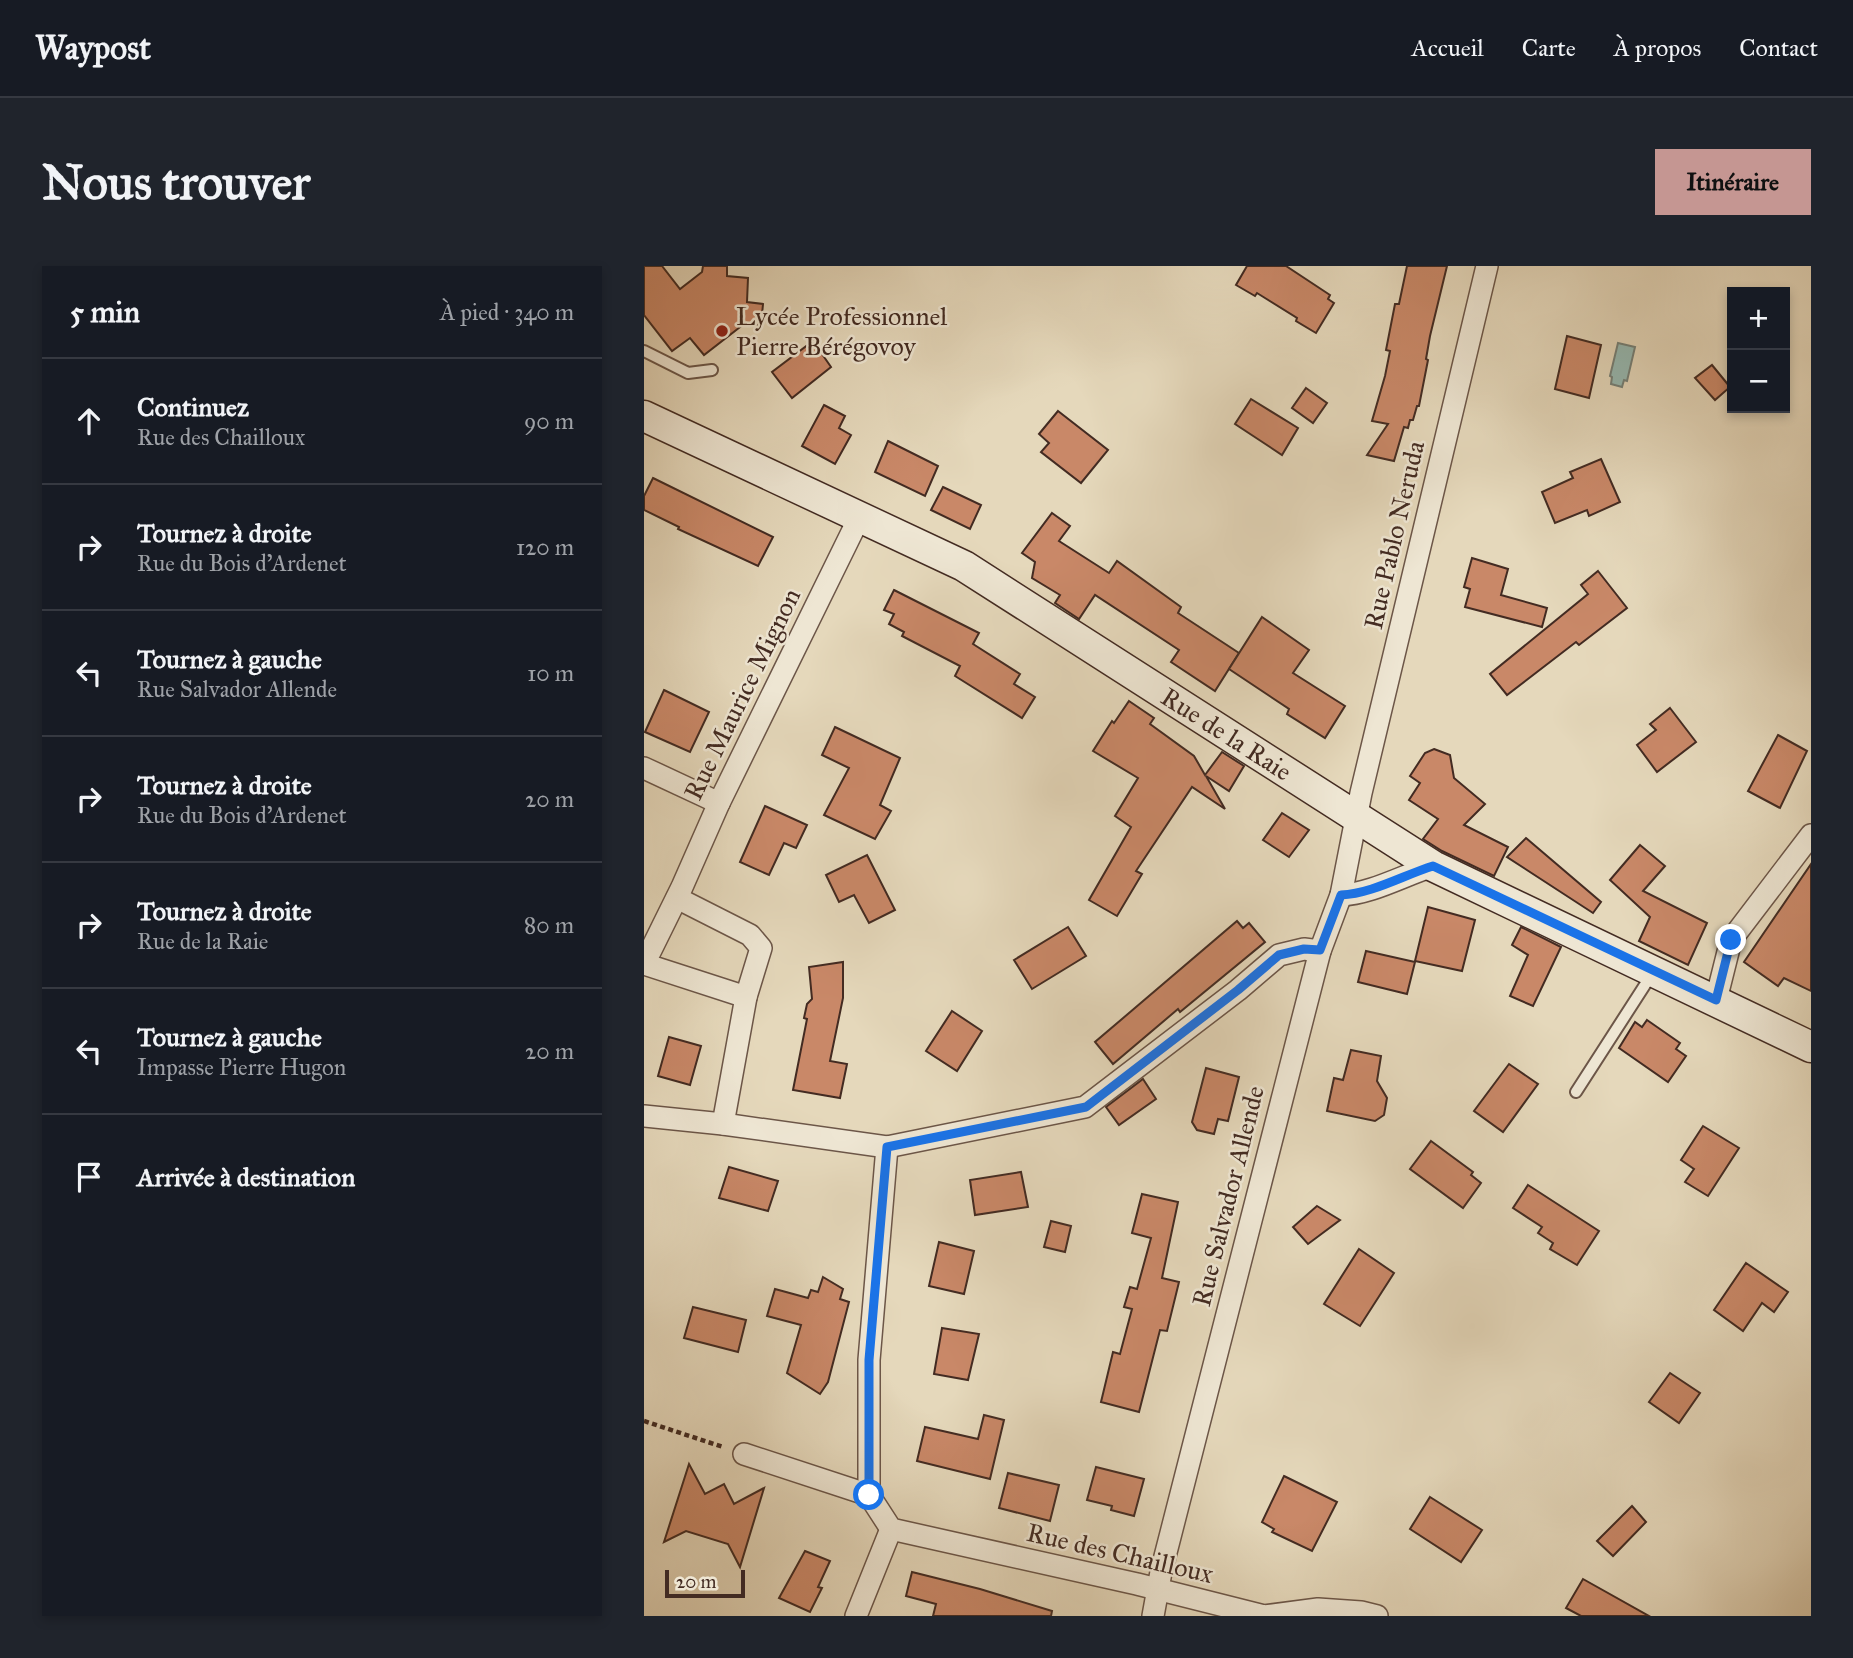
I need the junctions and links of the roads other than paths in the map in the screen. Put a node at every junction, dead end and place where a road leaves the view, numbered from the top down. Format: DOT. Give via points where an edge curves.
graph roads {
  1 [pos="1487,266"];
  2 [pos="644,351"];
  3 [pos="712,370"];
  4 [pos="644,416"];
  5 [pos="860,516"];
  6 [pos="644,768"];
  7 [pos="719,803"];
  8 [pos="1357,816"];
  9 [pos="1811,835"];
  10 [pos="1433,866"];
  11 [pos="1341,895"];
  12 [pos="677,898"];
  13 [pos="1320,950"];
  14 [pos="1654,971"];
  15 [pos="746,997"];
  16 [pos="1716,1000"];
  17 [pos="1811,1047"];
  18 [pos="1576,1092"];
  19 [pos="644,1115"];
  20 [pos="723,1124"];
  21 [pos="887,1147"];
  22 [pos="744,1454"];
  23 [pos="869,1495"];
  24 [pos="891,1529"];
  25 [pos="1158,1591"];
  26 [pos="856,1616"];
  27 [pos="1153,1616"];
  28 [pos="1377,1616"];
  1 -- 8 [label="street, Rue Pablo Neruda"];
  2 -- 3 [label="lane" via="688,373"];
  4 -- 5 [label="street, Rue de la Raie"];
  5 -- 7 [label="street, Rue Maurice Mignon"];
  5 -- 8 [label="street, Rue de la Raie" via="964,566"];
  6 -- 7 [label="street"];
  7 -- 12 [label="street, Rue Maurice Mignon"];
  8 -- 10 [label="street, Rue de la Raie"];
  8 -- 11 [label="street, Rue Salvador Allende"];
  9 -- 16 [label="street" via="1731,940"];
  10 -- 11 [label="street" via="1357,895"];
  10 -- 14 [label="street, Rue de la Raie"];
  11 -- 13 [label="street, Rue Salvador Allende"];
  12 -- 15 [label="street" via="750,935 761,948"];
  12 -- 15 [label="street, Rue Maurice Mignon" via="644,964"];
  13 -- 21 [label="street" via="1279,955 1086,1107"];
  13 -- 25 [label="street, Rue Salvador Allende"];
  14 -- 16 [label="street, Rue de la Raie"];
  14 -- 18 [label="lane"];
  15 -- 20 [label="street"];
  16 -- 17 [label="street, Rue de la Raie"];
  19 -- 20 [label="street"];
  20 -- 21 [label="street"];
  21 -- 23 [label="street" via="869,1360"];
  22 -- 23 [label="street"];
  23 -- 24 [label="street"];
  24 -- 25 [label="street, Rue des Chailloux"];
  24 -- 26 [label="street"];
  25 -- 27 [label="street, Rue Salvador Allende"];
  25 -- 28 [label="street, Rue des Chailloux" via="1264,1616 1318,1608"];
}
